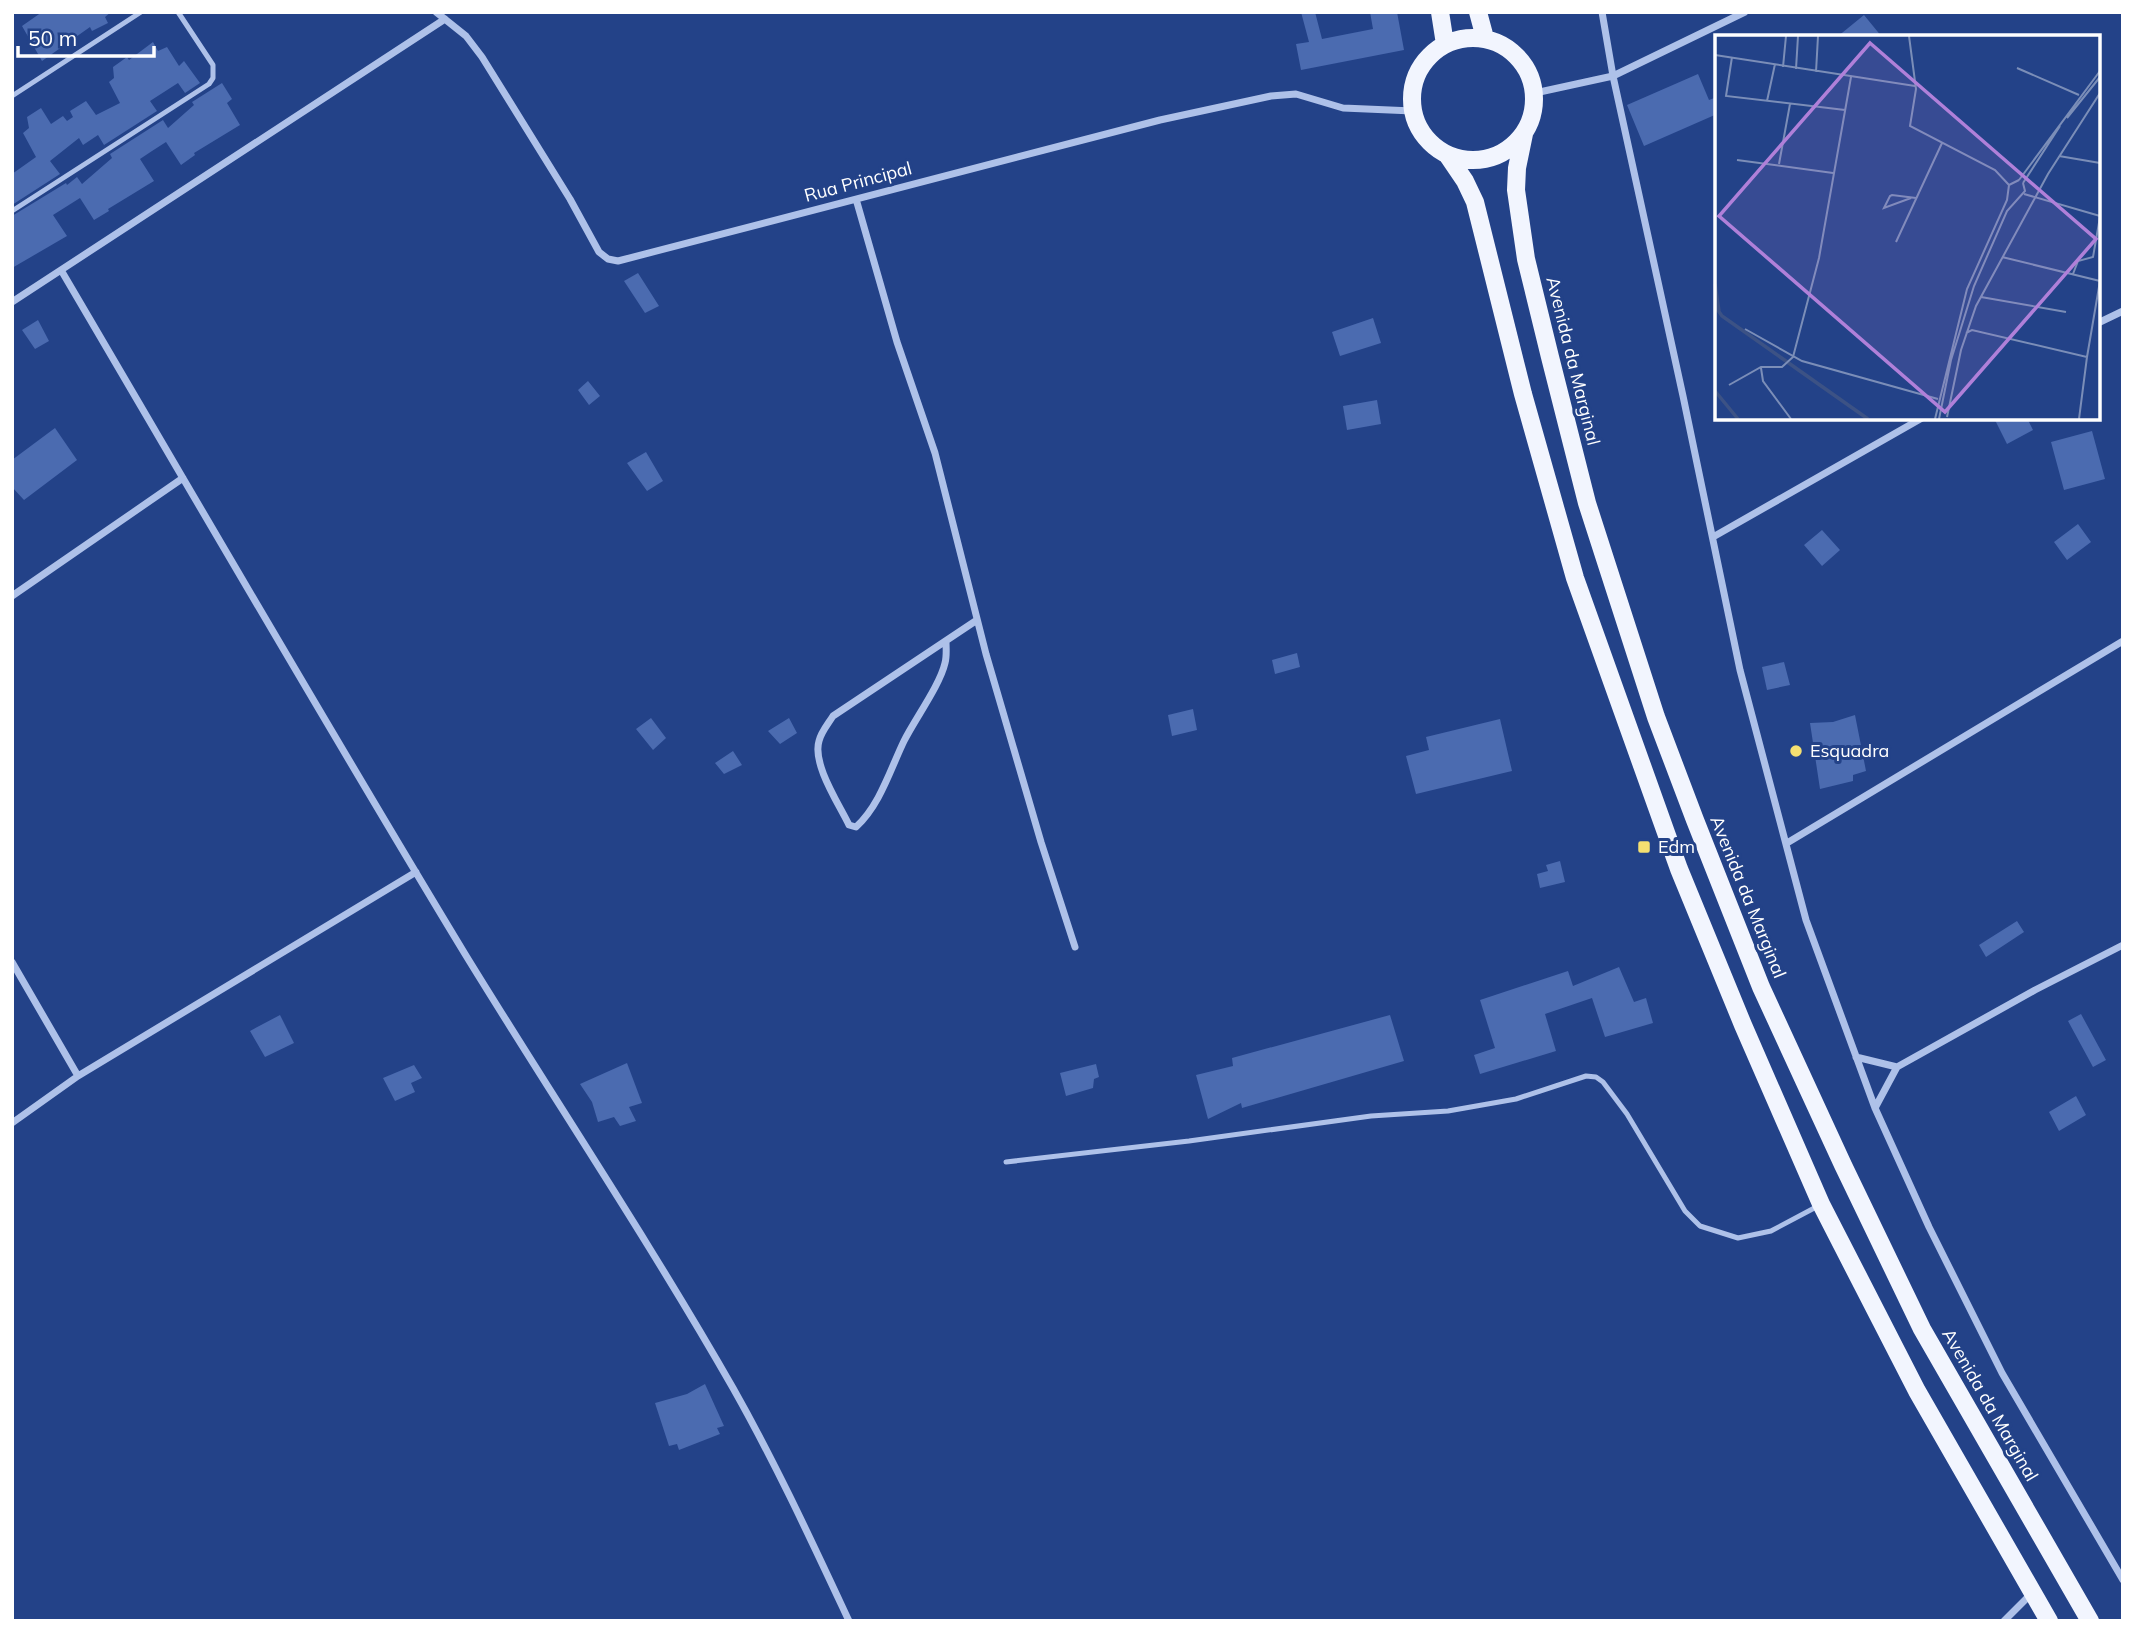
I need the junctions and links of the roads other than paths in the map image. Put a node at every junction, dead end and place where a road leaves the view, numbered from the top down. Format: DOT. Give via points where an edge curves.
graph roads {
  1 [pos="141,12"];
  2 [pos="178,12"];
  3 [pos="436,12"];
  4 [pos="1440,12"];
  5 [pos="1478,12"];
  6 [pos="1602,12"];
  7 [pos="1745,12"];
  8 [pos="445,19"];
  9 [pos="1485,38"];
  10 [pos="1445,44"];
  11 [pos="1614,76"];
  12 [pos="1535,93"];
  13 [pos="12,96"];
  14 [pos="1413,111"];
  15 [pos="1524,134"];
  16 [pos="1448,156"];
  17 [pos="856,199"];
  18 [pos="12,211"];
  19 [pos="61,270"];
  20 [pos="12,302"];
  21 [pos="2123,311"];
  22 [pos="2100,322"];
  23 [pos="1918,420"];
  24 [pos="183,478"];
  25 [pos="1713,537"];
  26 [pos="12,596"];
  27 [pos="977,620"];
  28 [pos="2123,640"];
  29 [pos="946,641"];
  30 [pos="1787,843"];
  31 [pos="416,872"];
  32 [pos="2123,945"];
  33 [pos="1075,947"];
  34 [pos="12,962"];
  35 [pos="1856,1057"];
  36 [pos="1897,1067"];
  37 [pos="78,1076"];
  38 [pos="1875,1108"];
  39 [pos="12,1123"];
  40 [pos="1006,1162"];
  41 [pos="1822,1204"];
  42 [pos="2123,1580"];
  43 [pos="2033,1593"];
  44 [pos="849,1621"];
  45 [pos="2004,1621"];
  46 [pos="2049,1621"];
  47 [pos="2090,1621"];
  1 -- 13 [label="lane"];
  2 -- 18 [label="lane" via="213,65 209,84"];
  3 -- 8 [label="street, Rua Principal"];
  4 -- 10 [label="main road"];
  5 -- 9 [label="main road"];
  6 -- 11 [label="street"];
  7 -- 11 [label="street"];
  8 -- 17 [label="street, Rua Principal" via="482,57 599,252 608,259 618,261"];
  8 -- 19 [label="street"];
  9 -- 10 [label="main road"];
  9 -- 12 [label="main road" via="1503,44 1519,57"];
  10 -- 14 [label="main road" via="1432,53 1415,79"];
  11 -- 12 [label="street"];
  11 -- 25 [label="street"];
  12 -- 15 [label="main road" via="1533,114"];
  14 -- 16 [label="main road" via="1419,129"];
  14 -- 17 [label="street, Rua Principal" via="1343,108 1296,94 1271,96"];
  15 -- 16 [label="main road" via="1490,159 1468,161"];
  15 -- 47 [label="main road, Avenida da Marginal" via="1516,190 1550,357 1587,503 1656,717 1695,820 1761,987 1922,1329"];
  16 -- 41 [label="main road" via="1475,202 1575,578 1611,682 1679,869"];
  17 -- 27 [label="street" via="934,453"];
  19 -- 20 [label="street"];
  19 -- 24 [label="street"];
  21 -- 22 [label="street"];
  23 -- 25 [label="street"];
  24 -- 26 [label="street"];
  24 -- 31 [label="street"];
  25 -- 30 [label="street" via="1740,670"];
  27 -- 29 [label="street"];
  27 -- 33 [label="street"];
  28 -- 30 [label="street"];
  29 -- 29 [label="street" via="833,716 824,729 818,759 849,825 856,827 875,803 941,675"];
  30 -- 35 [label="street" via="1806,920"];
  31 -- 37 [label="street"];
  31 -- 44 [label="street" via="728,1379 787,1489"];
  32 -- 36 [label="street"];
  34 -- 37 [label="street"];
  35 -- 36 [label="street"];
  35 -- 38 [label="street"];
  36 -- 38 [label="street"];
  37 -- 39 [label="street"];
  38 -- 42 [label="street" via="1928,1227 2002,1373"];
  40 -- 41 [label="lane" via="1371,1116 1448,1111 1516,1099 1587,1076 1603,1082 1685,1211 1700,1226 1738,1238 1771,1231"];
  41 -- 43 [label="main road" via="1917,1391"];
  43 -- 45 [label="street"];
  43 -- 46 [label="main road"];
}
